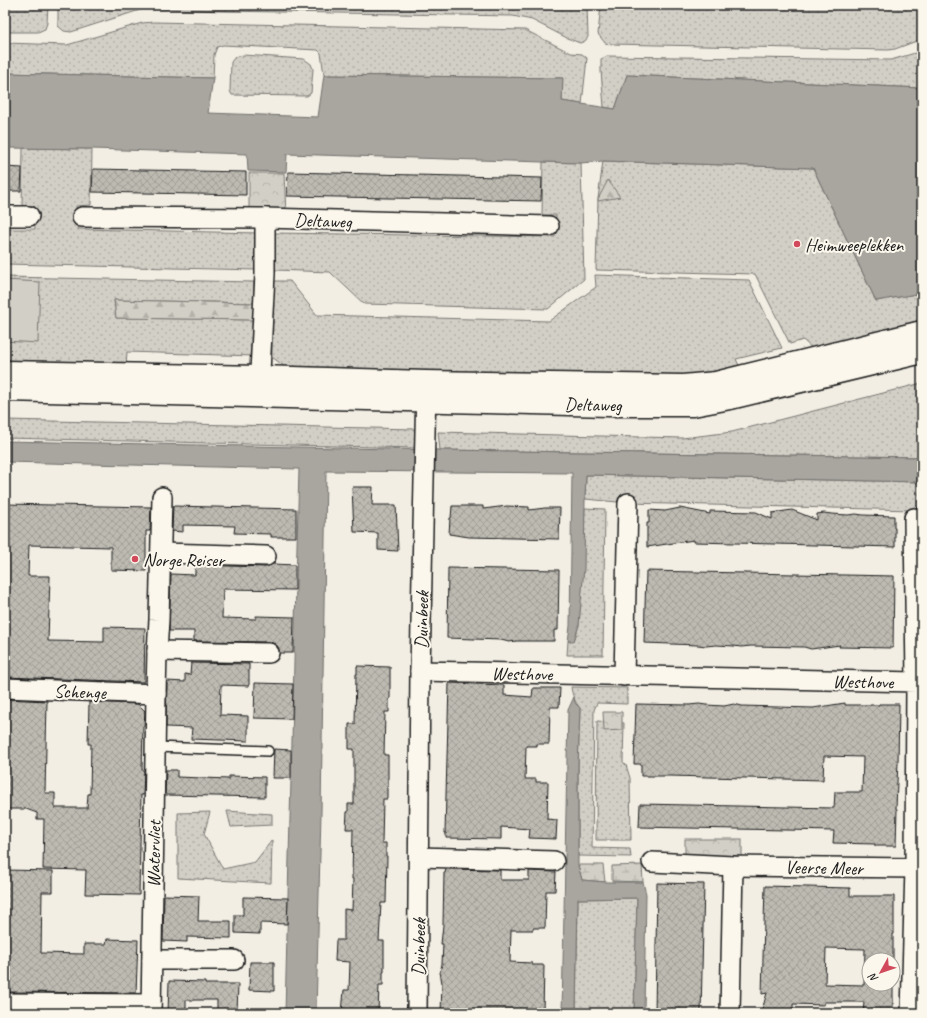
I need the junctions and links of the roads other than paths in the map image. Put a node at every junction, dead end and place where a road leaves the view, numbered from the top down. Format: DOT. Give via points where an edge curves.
graph roads {
  1 [pos="5,216"];
  2 [pos="29,216"];
  3 [pos="82,217"];
  4 [pos="265,218"];
  5 [pos="549,226"];
  6 [pos="922,332"];
  7 [pos="922,352"];
  8 [pos="5,372"];
  9 [pos="259,387"];
  10 [pos="5,390"];
  11 [pos="426,391"];
  12 [pos="162,497"];
  13 [pos="628,503"];
  14 [pos="914,518"];
  15 [pos="161,553"];
  16 [pos="266,556"];
  17 [pos="157,651"];
  18 [pos="269,653"];
  19 [pos="420,671"];
  20 [pos="624,676"];
  21 [pos="916,682"];
  22 [pos="5,688"];
  23 [pos="156,694"];
  24 [pos="155,747"];
  25 [pos="268,751"];
  26 [pos="419,857"];
  27 [pos="554,861"];
  28 [pos="652,862"];
  29 [pos="733,866"];
  30 [pos="915,868"];
  31 [pos="152,960"];
  32 [pos="234,960"];
  33 [pos="5,1003"];
  34 [pos="151,1009"];
  35 [pos="417,1013"];
  36 [pos="730,1013"];
  37 [pos="911,1013"];
  1 -- 2 [label="street"];
  3 -- 4 [label="street, Deltaweg"];
  4 -- 5 [label="street, Deltaweg"];
  4 -- 9 [label="street"];
  6 -- 11 [label="street, Deltaweg" via="716,383 683,386"];
  7 -- 11 [label="street, Deltaweg" via="693,405 609,405"];
  8 -- 9 [label="street, Deltaweg"];
  9 -- 10 [label="street, Deltaweg"];
  9 -- 11 [label="street, Deltaweg"];
  11 -- 19 [label="street, Duinbeek"];
  12 -- 15 [label="street, Watervliet"];
  13 -- 20 [label="street"];
  14 -- 21 [label="street"];
  15 -- 16 [label="street"];
  15 -- 17 [label="street, Watervliet"];
  17 -- 18 [label="street"];
  17 -- 23 [label="street, Watervliet"];
  19 -- 20 [label="street, Westhove"];
  19 -- 26 [label="street, Duinbeek"];
  20 -- 21 [label="street, Westhove"];
  21 -- 30 [label="street, Westhove"];
  22 -- 23 [label="street, Schenge"];
  23 -- 24 [label="street, Watervliet"];
  24 -- 25 [label="lane"];
  24 -- 31 [label="street, Watervliet"];
  26 -- 27 [label="street"];
  26 -- 35 [label="street, Duinbeek"];
  28 -- 29 [label="street, Veerse Meer"];
  29 -- 30 [label="street, Veerse Meer"];
  29 -- 36 [label="street"];
  30 -- 37 [label="street, Westhove"];
  31 -- 32 [label="street"];
  31 -- 34 [label="street, Watervliet"];
  33 -- 34 [label="street"];
}
